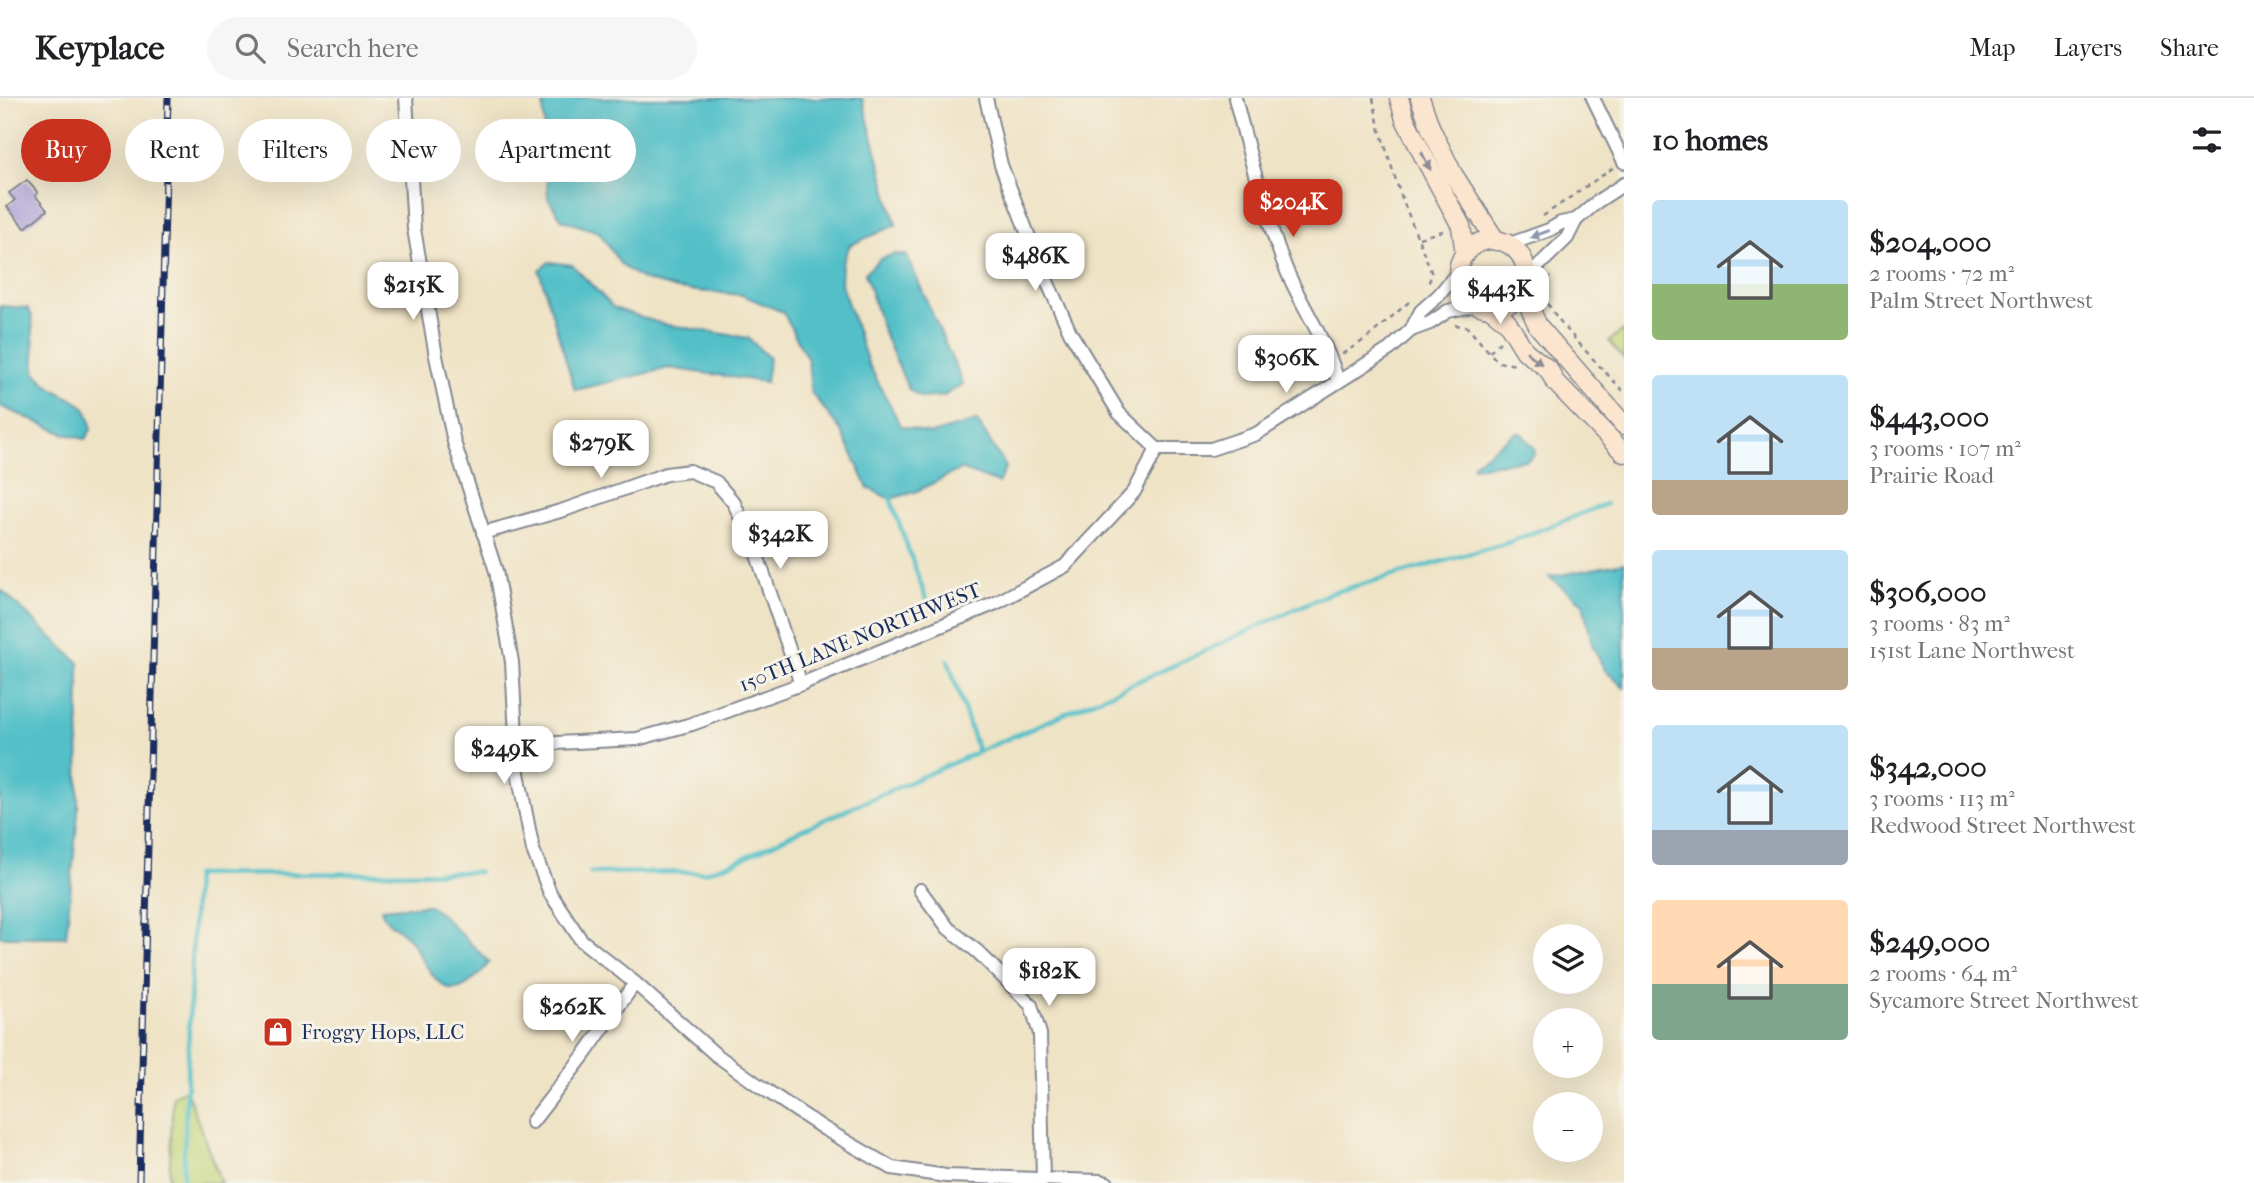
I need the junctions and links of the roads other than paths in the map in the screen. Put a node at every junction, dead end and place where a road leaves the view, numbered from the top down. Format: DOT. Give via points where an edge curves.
graph roads {
  1 [pos="406,98"];
  2 [pos="986,98"];
  3 [pos="1235,98"];
  4 [pos="1399,98"];
  5 [pos="1420,98"];
  6 [pos="1593,98"];
  7 [pos="1624,162"];
  8 [pos="1624,184"];
  9 [pos="1576,220"];
  10 [pos="1503,242"];
  11 [pos="1465,254"];
  12 [pos="1458,272"];
  13 [pos="1525,283"];
  14 [pos="1484,306"];
  15 [pos="1411,330"];
  16 [pos="1338,382"];
  17 [pos="1624,425"];
  18 [pos="1157,449"];
  19 [pos="1624,453"];
  20 [pos="483,533"];
  21 [pos="801,684"];
  22 [pos="516,745"];
  23 [pos="920,890"];
  24 [pos="635,983"];
  25 [pos="532,1122"];
  26 [pos="1043,1181"];
  27 [pos="1107,1183"];
  1 -- 20 [label="street" via="414,229 436,356 454,442"];
  2 -- 18 [label="street" via="1001,165 1070,332 1119,413"];
  3 -- 16 [label="street" via="1263,204 1287,270 1332,360"];
  4 -- 11 [label="street, one-way" via="1405,119 1461,226"];
  5 -- 10 [label="street" via="1453,174"];
  6 -- 7 [label="street"];
  8 -- 9 [label="street"];
  9 -- 10 [label="street, one-way"];
  9 -- 13 [label="street" via="1567,238"];
  10 -- 11 [label="street" via="1479,243"];
  10 -- 13 [label="street" via="1521,256"];
  11 -- 12 [label="street"];
  12 -- 14 [label="street" via="1463,291"];
  12 -- 15 [label="street" via="1421,311"];
  13 -- 14 [label="street" via="1510,303"];
  13 -- 17 [label="street" via="1528,306 1538,326"];
  14 -- 15 [label="street" via="1447,311"];
  14 -- 19 [label="street, one-way" via="1507,322 1525,351 1549,370 1555,382"];
  15 -- 16 [label="street"];
  16 -- 18 [label="street" via="1256,434 1211,449"];
  18 -- 21 [label="street, 150TH LANE NORTHWEST" via="1134,492 1065,566 996,603"];
  20 -- 21 [label="street" via="666,474 690,471 716,482 734,503 756,552"];
  20 -- 22 [label="street" via="496,571 512,662"];
  21 -- 22 [label="street, 150TH LANE NORTHWEST" via="637,739"];
  22 -- 24 [label="street" via="533,850 550,893 581,940"];
  23 -- 26 [label="street" via="948,928 1031,1005 1040,1034"];
  24 -- 25 [label="street"];
  24 -- 26 [label="street" via="715,1054 892,1168"];
  26 -- 27 [label="street"];
}
